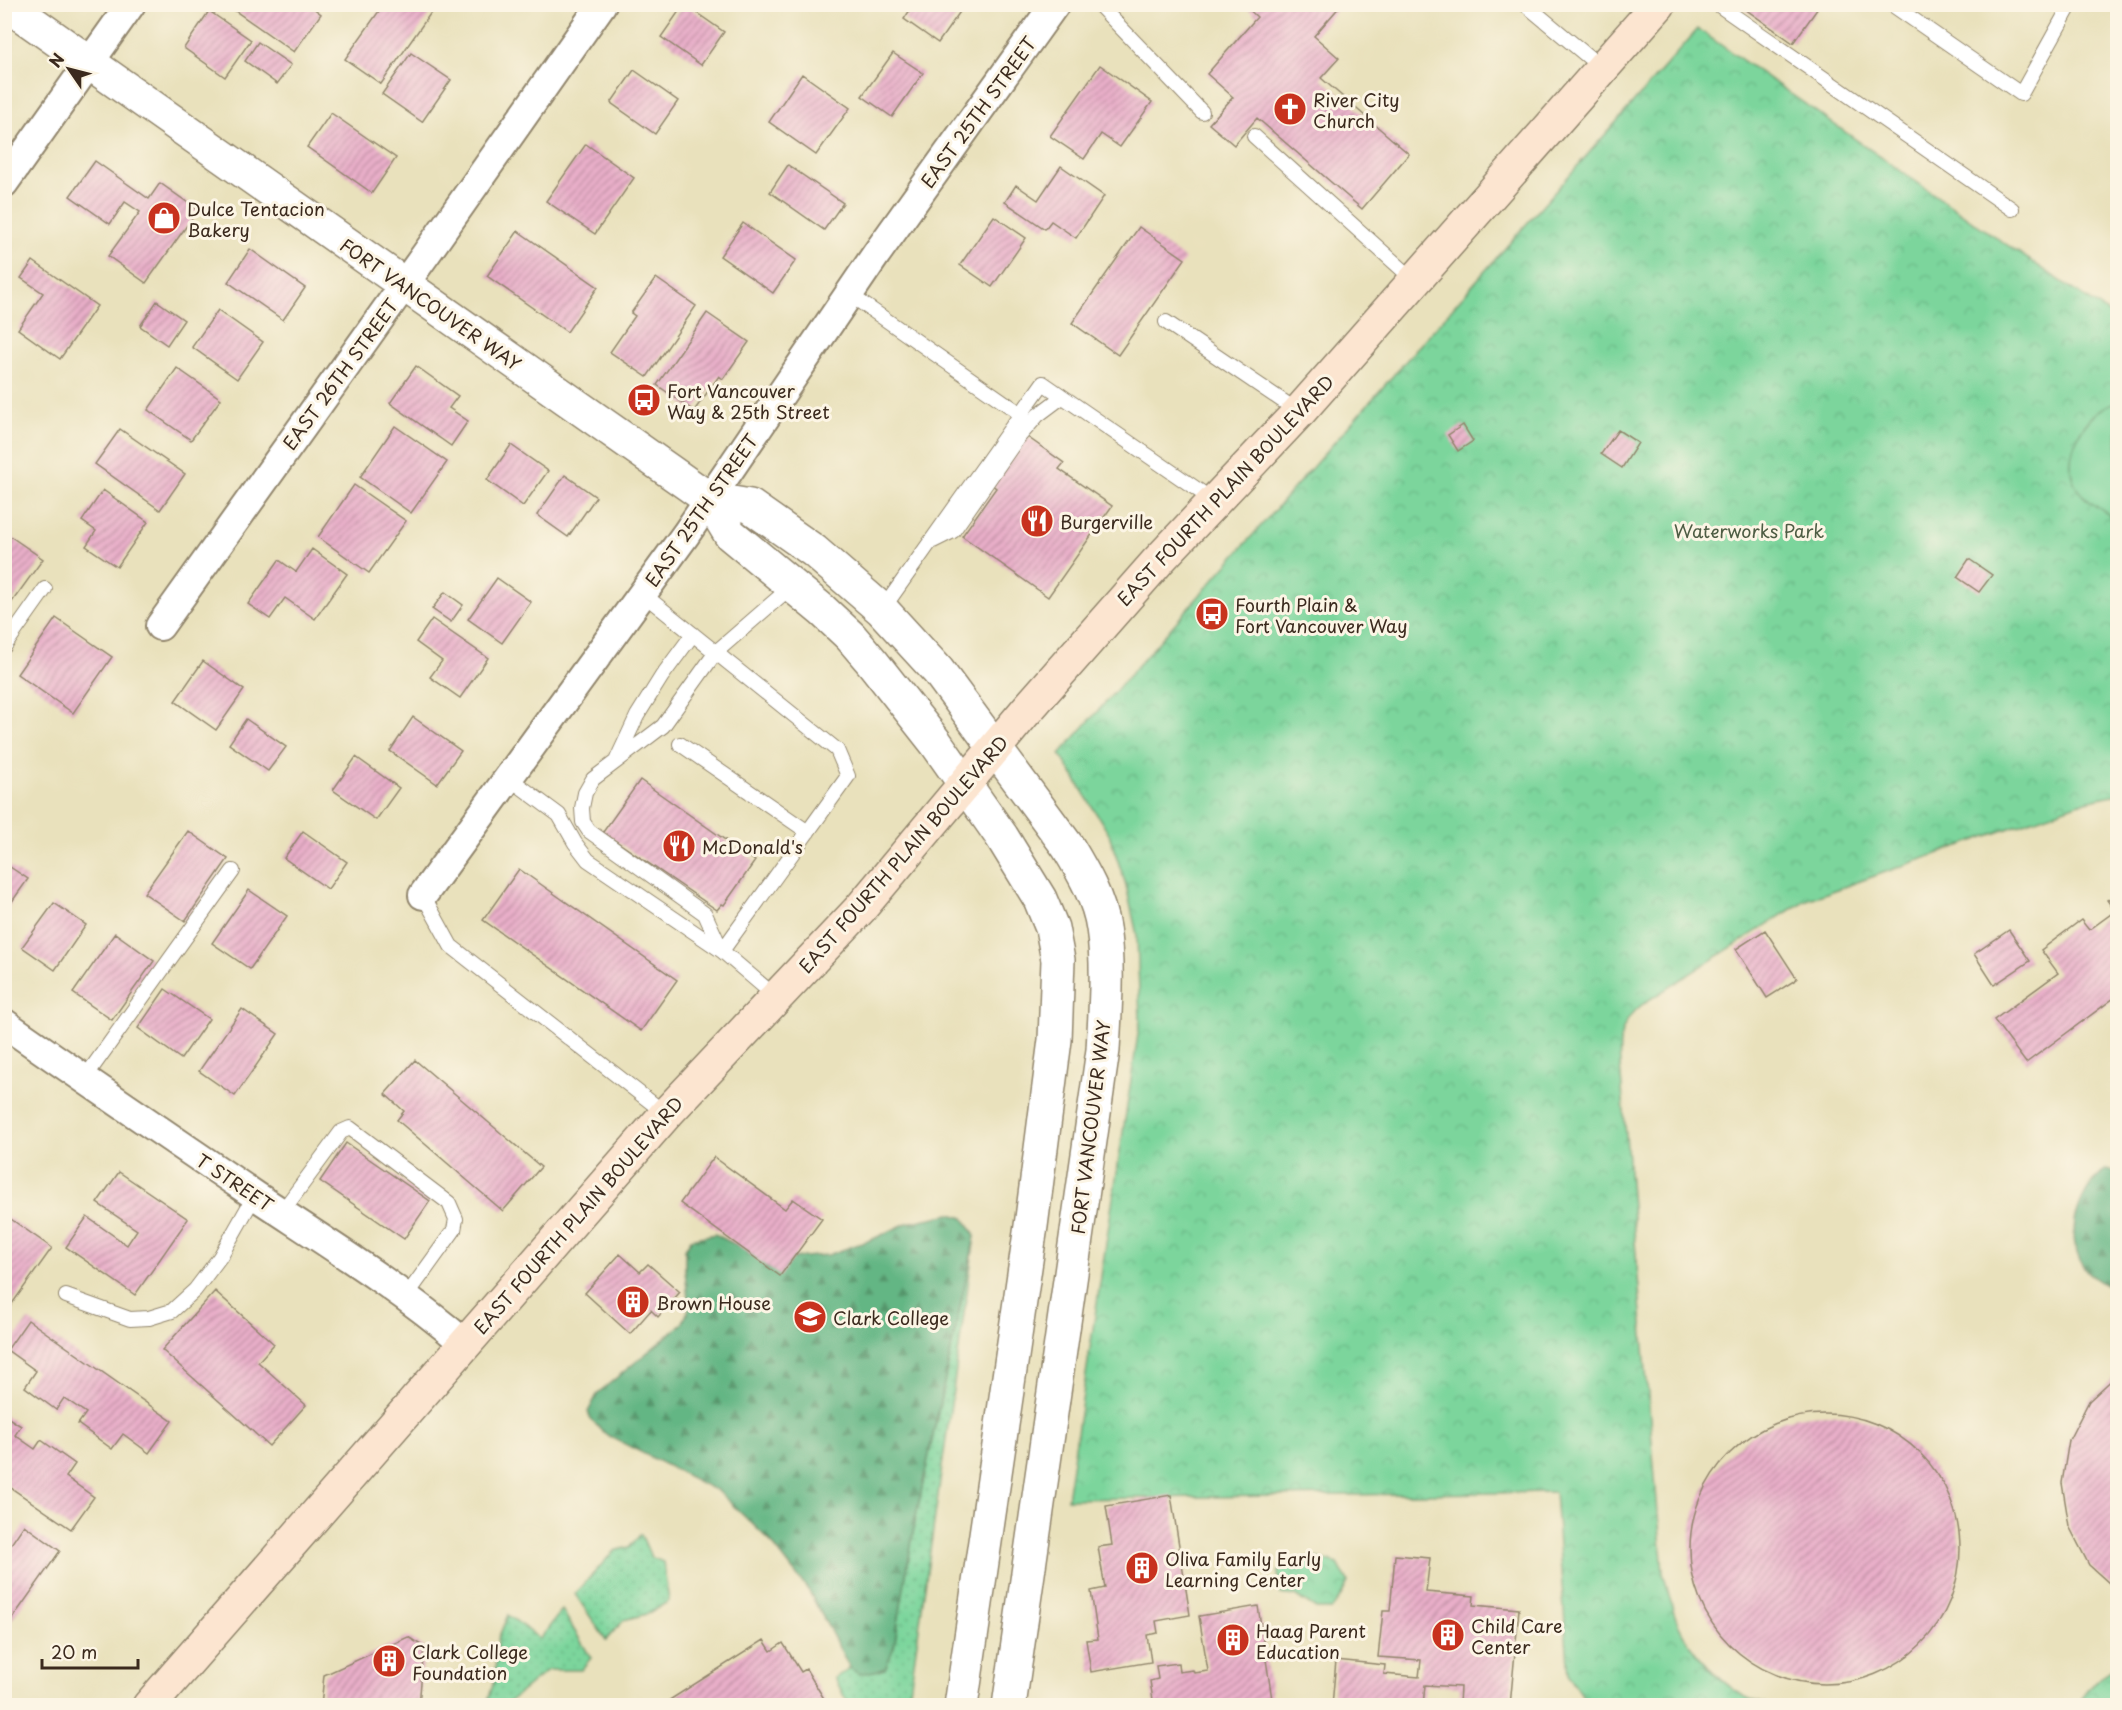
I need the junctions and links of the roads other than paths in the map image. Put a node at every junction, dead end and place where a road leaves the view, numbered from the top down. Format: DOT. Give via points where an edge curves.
graph roads {
  1 [pos="6,4"];
  2 [pos="131,4"];
  3 [pos="602,4"];
  4 [pos="1055,4"];
  5 [pos="1098,4"];
  6 [pos="1525,4"];
  7 [pos="1659,4"];
  8 [pos="1717,4"];
  9 [pos="1891,4"];
  10 [pos="2071,4"];
  11 [pos="90,63"];
  12 [pos="1603,69"];
  13 [pos="1202,112"];
  14 [pos="1254,136"];
  15 [pos="4,183"];
  16 [pos="2012,210"];
  17 [pos="1415,281"];
  18 [pos="404,285"];
  19 [pos="849,294"];
  20 [pos="1166,322"];
  21 [pos="1062,397"];
  22 [pos="1299,412"];
  23 [pos="1021,414"];
  24 [pos="709,499"];
  25 [pos="1214,501"];
  26 [pos="931,542"];
  27 [pos="792,586"];
  28 [pos="45,588"];
  29 [pos="643,594"];
  30 [pos="882,610"];
  31 [pos="160,626"];
  32 [pos="693,634"];
  33 [pos="4,647"];
  34 [pos="716,652"];
  35 [pos="680,744"];
  36 [pos="995,748"];
  37 [pos="617,759"];
  38 [pos="509,778"];
  39 [pos="965,784"];
  40 [pos="808,832"];
  41 [pos="233,871"];
  42 [pos="423,895"];
  43 [pos="722,951"];
  44 [pos="777,997"];
  45 [pos="4,1023"];
  46 [pos="84,1079"];
  47 [pos="666,1113"];
  48 [pos="255,1195"];
  49 [pos="281,1213"];
  50 [pos="66,1296"];
  51 [pos="405,1298"];
  52 [pos="464,1343"];
  53 [pos="149,1706"];
  54 [pos="961,1706"];
  55 [pos="1009,1706"];
  1 -- 11 [label="street, FORT VANCOUVER WAY"];
  2 -- 11 [label="street"];
  3 -- 18 [label="street, EAST 26TH STREET"];
  4 -- 19 [label="street, EAST 25TH STREET"];
  5 -- 13 [label="lane"];
  6 -- 12 [label="lane"];
  7 -- 12 [label="main road, EAST FOURTH PLAIN BOULEVARD"];
  8 -- 16 [label="lane"];
  9 -- 10 [label="lane" via="2021,94"];
  11 -- 15 [label="street"];
  11 -- 18 [label="street, FORT VANCOUVER WAY"];
  12 -- 17 [label="main road, EAST FOURTH PLAIN BOULEVARD"];
  14 -- 17 [label="lane"];
  17 -- 22 [label="main road, EAST FOURTH PLAIN BOULEVARD"];
  18 -- 24 [label="street, FORT VANCOUVER WAY"];
  18 -- 31 [label="street, EAST 26TH STREET"];
  19 -- 23 [label="lane"];
  19 -- 24 [label="street, EAST 25TH STREET"];
  20 -- 22 [label="lane"];
  21 -- 23 [label="lane" via="1043,383"];
  21 -- 25 [label="lane"];
  21 -- 26 [label="lane" via="1038,415 1017,440 953,531"];
  22 -- 25 [label="main road, EAST FOURTH PLAIN BOULEVARD"];
  23 -- 26 [label="lane"];
  24 -- 27 [label="street, FORT VANCOUVER WAY" via="730,534"];
  24 -- 29 [label="street, EAST 25TH STREET"];
  24 -- 30 [label="street, FORT VANCOUVER WAY" via="750,506 814,551"];
  25 -- 36 [label="main road, EAST FOURTH PLAIN BOULEVARD"];
  26 -- 30 [label="lane"];
  27 -- 34 [label="lane"];
  27 -- 39 [label="street, FORT VANCOUVER WAY" via="850,636"];
  28 -- 33 [label="lane"];
  29 -- 32 [label="lane"];
  29 -- 38 [label="street, EAST 25TH STREET"];
  30 -- 36 [label="street, FORT VANCOUVER WAY" via="938,671"];
  32 -- 34 [label="lane"];
  32 -- 37 [label="lane" via="637,716"];
  34 -- 37 [label="lane" via="663,726"];
  34 -- 40 [label="lane" via="837,750 849,776"];
  35 -- 40 [label="lane"];
  36 -- 39 [label="main road, EAST FOURTH PLAIN BOULEVARD"];
  36 -- 55 [label="street, FORT VANCOUVER WAY" via="1083,871 1103,927 1106,958 1103,1050"];
  37 -- 43 [label="lane" via="593,778 585,793 584,822 589,831 705,914"];
  38 -- 42 [label="street, EAST 25TH STREET"];
  38 -- 43 [label="lane" via="559,815 588,860"];
  39 -- 44 [label="main road, EAST FOURTH PLAIN BOULEVARD" via="860,909"];
  39 -- 54 [label="street, FORT VANCOUVER WAY" via="1040,899 1052,928 1058,971 1055,1040 1031,1226"];
  40 -- 43 [label="lane"];
  41 -- 46 [label="lane"];
  42 -- 47 [label="lane" via="451,946"];
  43 -- 44 [label="lane"];
  44 -- 47 [label="main road, EAST FOURTH PLAIN BOULEVARD"];
  45 -- 46 [label="street, T STREET"];
  46 -- 48 [label="street, T STREET"];
  47 -- 52 [label="main road, EAST FOURTH PLAIN BOULEVARD"];
  48 -- 49 [label="street, T STREET"];
  48 -- 50 [label="lane" via="220,1257 195,1290 172,1311 130,1319"];
  49 -- 51 [label="street, T STREET"];
  49 -- 51 [label="lane" via="341,1132 350,1128 449,1203 456,1219 454,1230"];
  51 -- 52 [label="street, T STREET"];
  52 -- 53 [label="main road, EAST FOURTH PLAIN BOULEVARD"];
}
